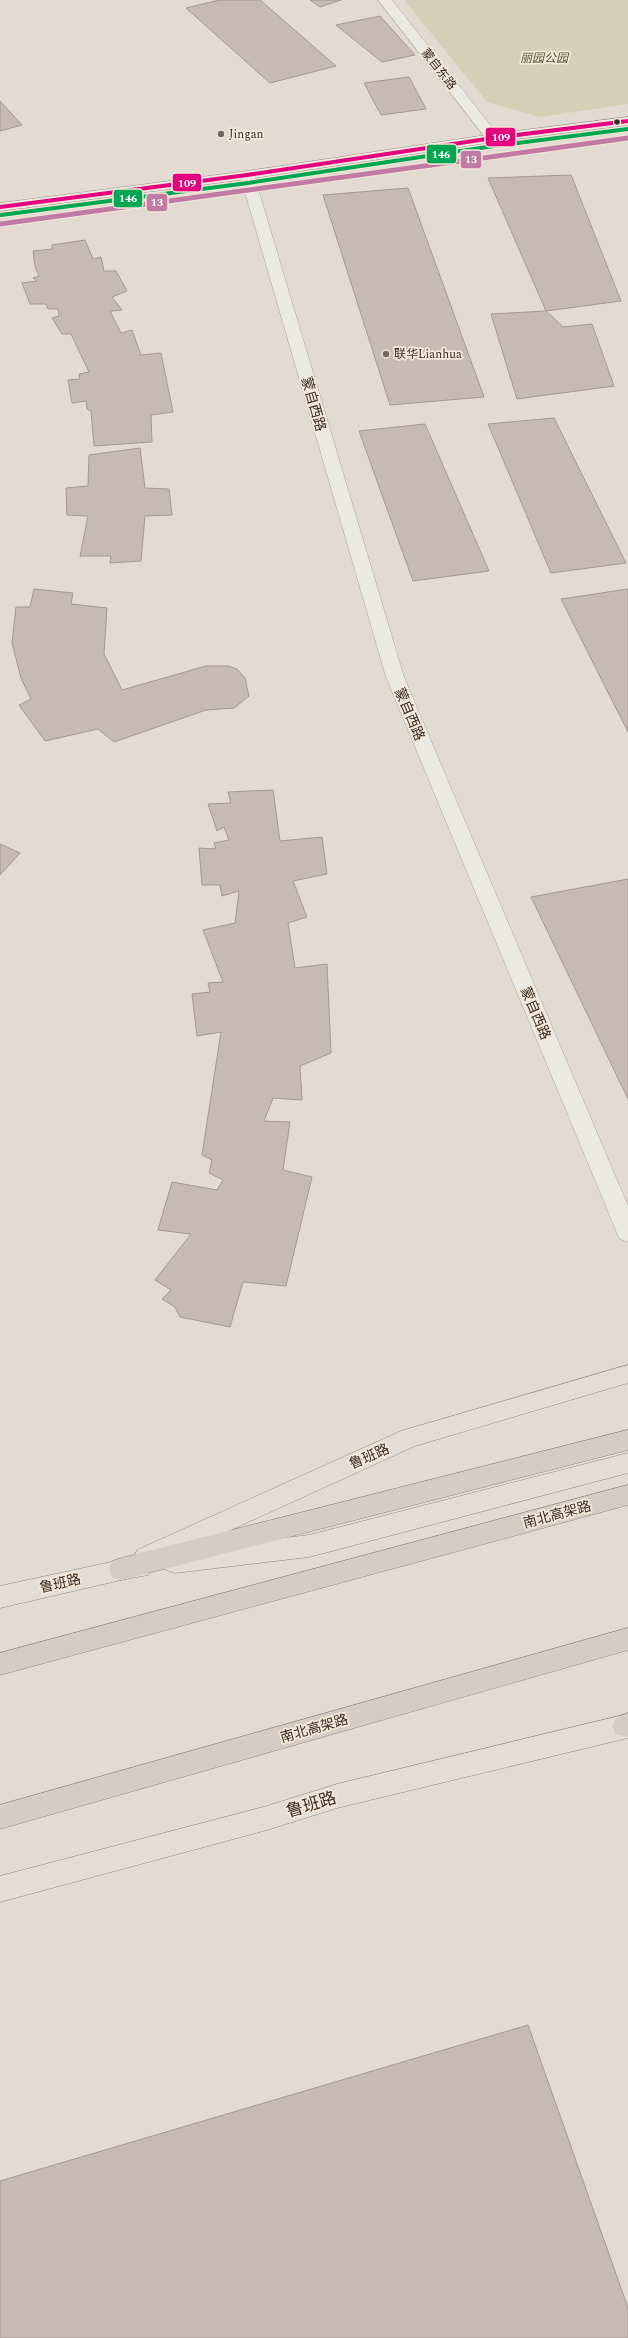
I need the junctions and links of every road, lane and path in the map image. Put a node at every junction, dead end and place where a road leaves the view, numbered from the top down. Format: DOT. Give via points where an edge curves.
graph roads {
  1 [pos="385,0"];
  2 [pos="628,121"];
  3 [pos="493,138"];
  4 [pos="247,175"];
  5 [pos="0,207"];
  6 [pos="628,1233"];
  7 [pos="628,1374"];
  8 [pos="628,1440"];
  9 [pos="628,1463"];
  10 [pos="628,1495"];
  11 [pos="121,1569"];
  12 [pos="0,1597"];
  13 [pos="628,1639"];
  14 [pos="0,1664"];
  15 [pos="627,1725"];
  16 [pos="0,1817"];
  17 [pos="0,1889"];
  1 -- 3 [label="street, 蒙自东路"];
  2 -- 3 [label="street"];
  3 -- 4 [label="street"];
  4 -- 5 [label="street"];
  4 -- 6 [label="street, 蒙自西路" via="395,677"];
  7 -- 11 [label="main road, 鲁班路" via="409,1438"];
  8 -- 11 [label="highway"];
  9 -- 11 [label="main road, 鲁班路" via="309,1546"];
  10 -- 14 [label="highway, 南北高架路"];
  11 -- 12 [label="main road, 鲁班路"];
  13 -- 16 [label="highway, 南北高架路"];
  15 -- 17 [label="main road, 鲁班路" via="337,1796 266,1818"];
}
